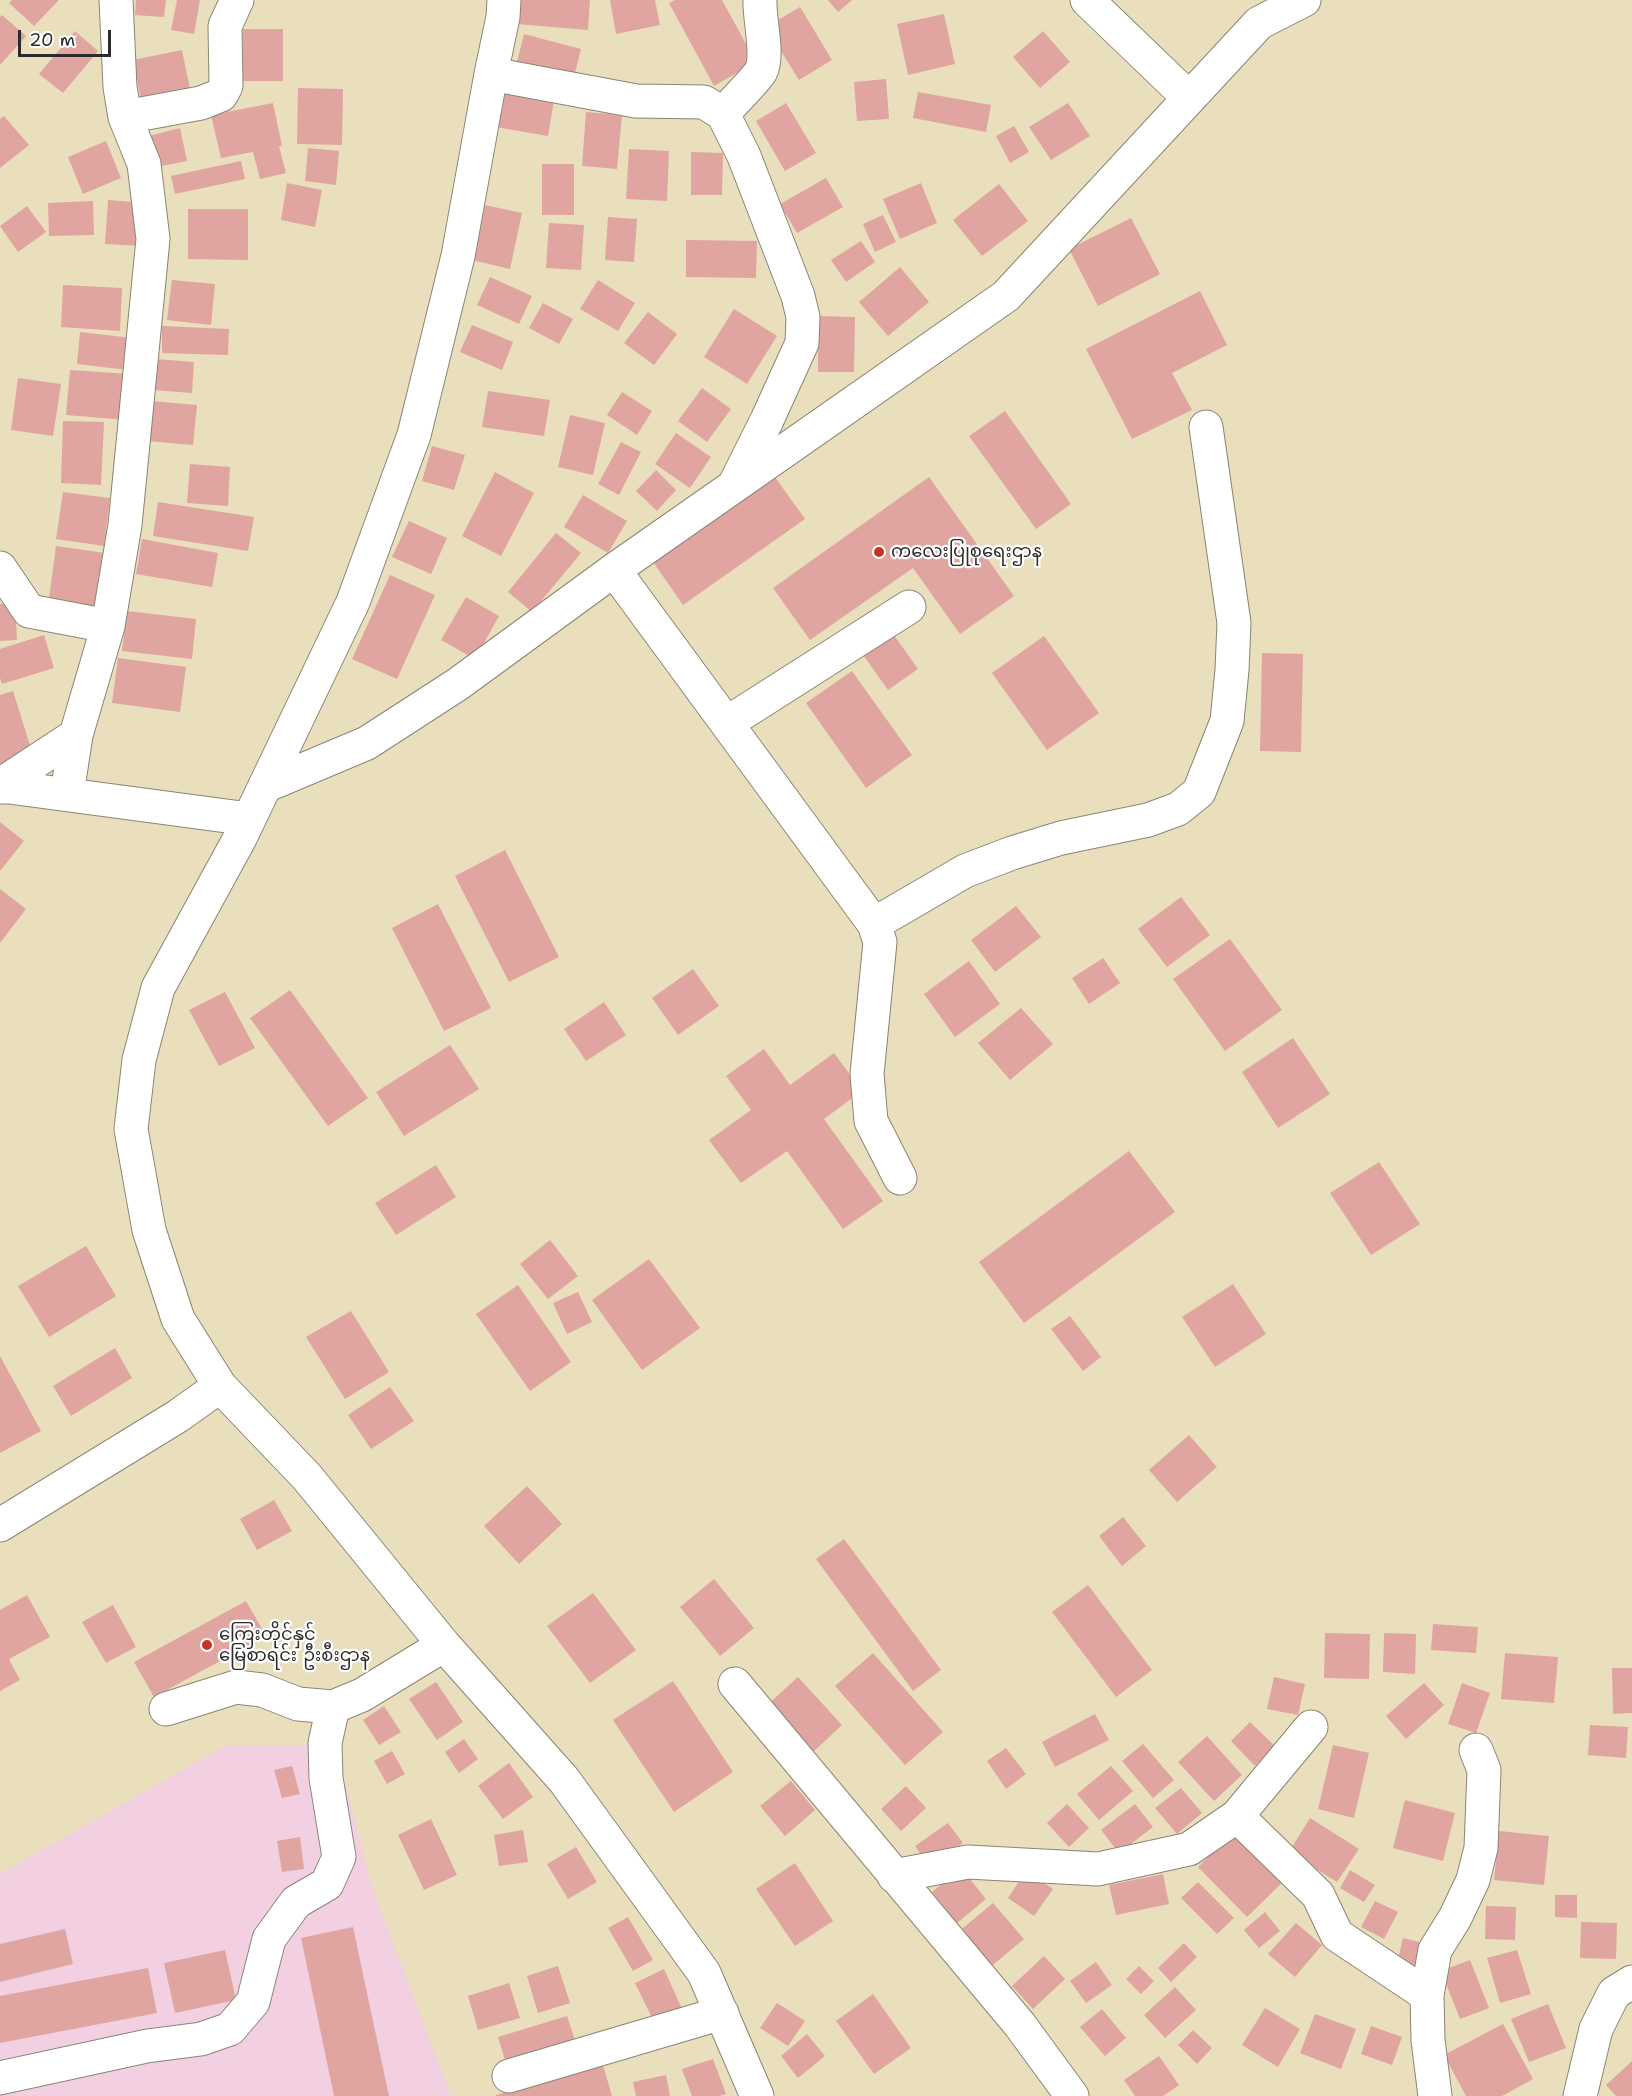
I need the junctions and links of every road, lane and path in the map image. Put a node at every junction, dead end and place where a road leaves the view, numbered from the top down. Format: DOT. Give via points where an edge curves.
graph roads {
  1 [pos="116,0"];
  2 [pos="237,0"];
  3 [pos="504,0"];
  4 [pos="760,0"];
  5 [pos="1088,0"];
  6 [pos="1304,0"];
  7 [pos="491,74"];
  8 [pos="1189,98"];
  9 [pos="723,114"];
  10 [pos="125,117"];
  11 [pos="1206,427"];
  12 [pos="734,486"];
  13 [pos="0,568"];
  14 [pos="614,570"];
  15 [pos="909,607"];
  16 [pos="108,626"];
  17 [pos="727,723"];
  18 [pos="76,735"];
  19 [pos="0,786"];
  20 [pos="265,786"];
  21 [pos="67,794"];
  22 [pos="249,819"];
  23 [pos="874,924"];
  24 [pos="900,1178"];
  25 [pos="220,1386"];
  26 [pos="0,1525"];
  27 [pos="444,1645"];
  28 [pos="735,1684"];
  29 [pos="333,1707"];
  30 [pos="166,1709"];
  31 [pos="1311,1727"];
  32 [pos="1476,1750"];
  33 [pos="1237,1816"];
  34 [pos="894,1876"];
  35 [pos="1632,1982"];
  36 [pos="1427,1995"];
  37 [pos="722,2013"];
  38 [pos="509,2076"];
  39 [pos="0,2078"];
  40 [pos="1581,2095"];
  41 [pos="757,2096"];
  42 [pos="1072,2096"];
  43 [pos="1435,2096"];
  1 -- 10 [label="street"];
  2 -- 10 [label="street" via="225,26 226,86 221,95 201,103"];
  3 -- 7 [label="street"];
  4 -- 9 [label="street" via="764,48 761,71"];
  5 -- 8 [label="street"];
  6 -- 8 [label="street" via="1259,23"];
  7 -- 9 [label="street" via="636,101 704,102"];
  7 -- 20 [label="street" via="458,256 414,435 354,602"];
  8 -- 12 [label="street" via="1006,296"];
  9 -- 12 [label="street" via="748,167 803,317 802,343"];
  10 -- 16 [label="street" via="144,164 153,239 125,525"];
  11 -- 23 [label="street" via="1234,623 1227,721 1198,792 1178,809 1148,820 1061,838 964,871"];
  12 -- 14 [label="street"];
  13 -- 16 [label="street" via="29,611"];
  14 -- 17 [label="street"];
  14 -- 20 [label="street" via="458,684 367,743"];
  15 -- 17 [label="street"];
  16 -- 18 [label="street"];
  17 -- 23 [label="street"];
  18 -- 19 [label="street"];
  18 -- 21 [label="street"];
  19 -- 21 [label="street"];
  20 -- 22 [label="street"];
  21 -- 22 [label="street"];
  22 -- 25 [label="street" via="158,988 139,1060 131,1129 149,1230 178,1319"];
  23 -- 24 [label="street" via="880,942 867,1074 871,1121"];
  25 -- 26 [label="street"];
  25 -- 27 [label="street" via="307,1477"];
  27 -- 29 [label="street" via="362,1695"];
  27 -- 37 [label="street" via="564,1780 704,1973"];
  28 -- 34 [label="street"];
  29 -- 30 [label="street" via="298,1704 262,1690 236,1687"];
  29 -- 39 [label="street" via="325,1743 326,1778 339,1857 327,1884 296,1902 269,1939 253,2002 230,2029 201,2039 147,2046"];
  31 -- 33 [label="street"];
  32 -- 36 [label="street" via="1484,1770 1481,1848 1473,1880 1435,1950"];
  33 -- 34 [label="street" via="1189,1849 1098,1869 968,1862"];
  33 -- 36 [label="street" via="1318,1895 1336,1935"];
  34 -- 42 [label="street" via="1020,2025"];
  35 -- 40 [label="street" via="1614,1993 1596,2029"];
  36 -- 43 [label="street"];
  37 -- 38 [label="street"];
  37 -- 41 [label="street"];
}
